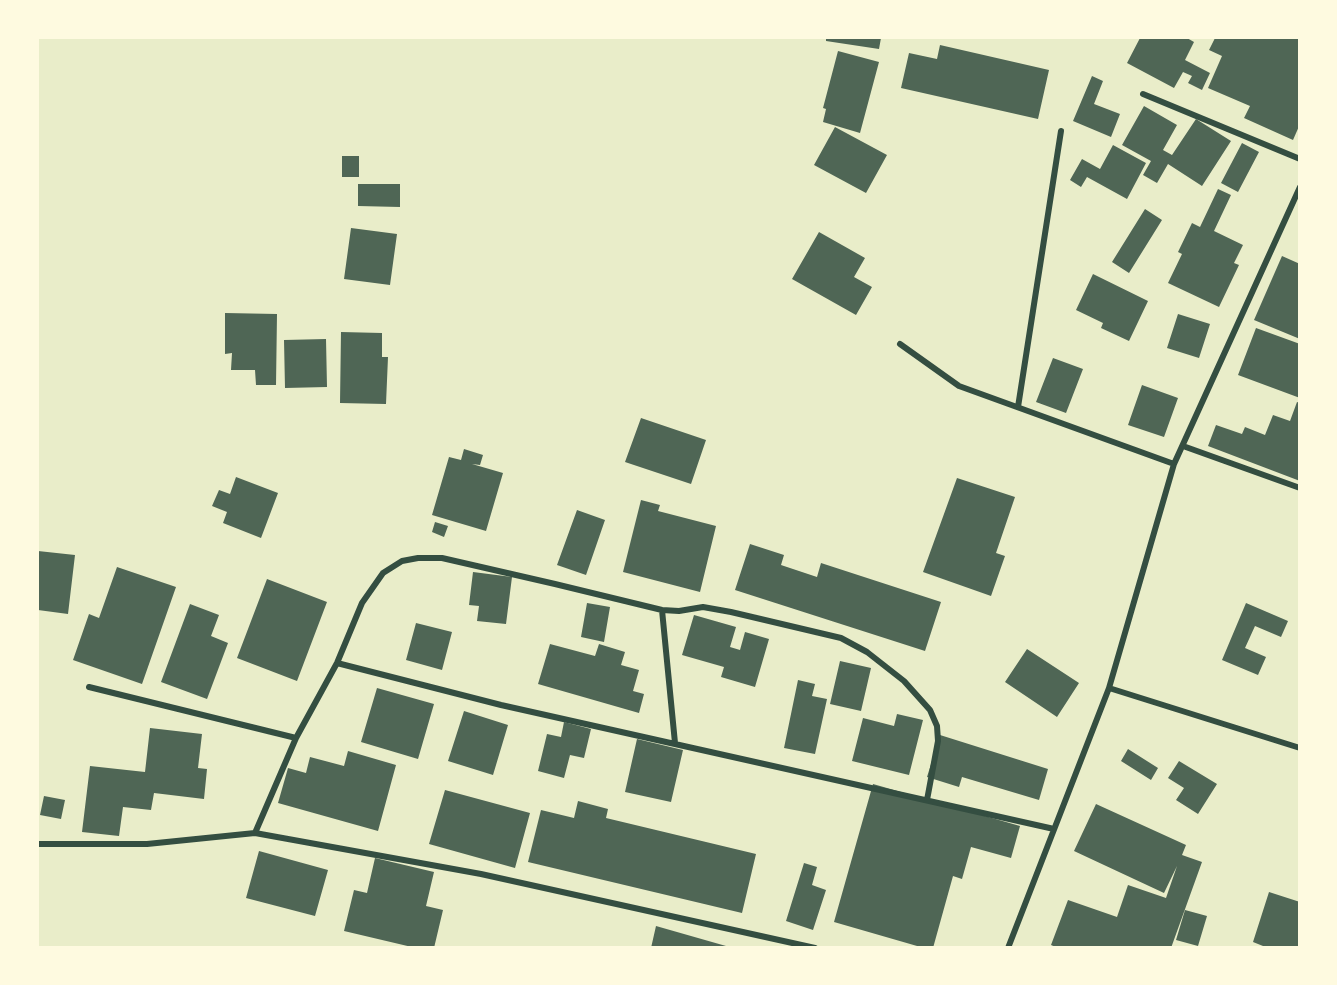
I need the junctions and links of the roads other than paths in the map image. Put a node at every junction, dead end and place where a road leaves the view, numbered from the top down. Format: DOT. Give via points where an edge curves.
graph roads {
  1 [pos="1143,94"];
  2 [pos="1061,131"];
  3 [pos="1299,159"];
  4 [pos="1299,187"];
  5 [pos="900,344"];
  6 [pos="1018,407"];
  7 [pos="1183,446"];
  8 [pos="1174,464"];
  9 [pos="1299,488"];
  10 [pos="662,610"];
  11 [pos="337,663"];
  12 [pos="89,687"];
  13 [pos="1109,688"];
  14 [pos="296,738"];
  15 [pos="675,744"];
  16 [pos="1299,748"];
  17 [pos="927,800"];
  18 [pos="1054,829"];
  19 [pos="255,833"];
  20 [pos="38,844"];
  21 [pos="815,948"];
  22 [pos="1008,948"];
  1 -- 3 [label="street"];
  2 -- 6 [label="street"];
  4 -- 7 [label="street"];
  5 -- 6 [label="street" via="959,386"];
  6 -- 8 [label="street"];
  7 -- 8 [label="street"];
  7 -- 9 [label="street"];
  8 -- 13 [label="street"];
  10 -- 11 [label="street" via="442,558 418,558 402,561 382,573 362,603"];
  10 -- 15 [label="street"];
  10 -- 17 [label="street" via="703,607 731,612 841,638 867,652 904,681 930,710 937,726"];
  11 -- 14 [label="street"];
  11 -- 15 [label="street"];
  12 -- 14 [label="street"];
  13 -- 16 [label="street"];
  13 -- 18 [label="street"];
  14 -- 19 [label="street"];
  15 -- 17 [label="street"];
  17 -- 18 [label="street"];
  18 -- 22 [label="street"];
  19 -- 20 [label="street" via="147,844"];
  19 -- 21 [label="street" via="481,874"];
}
